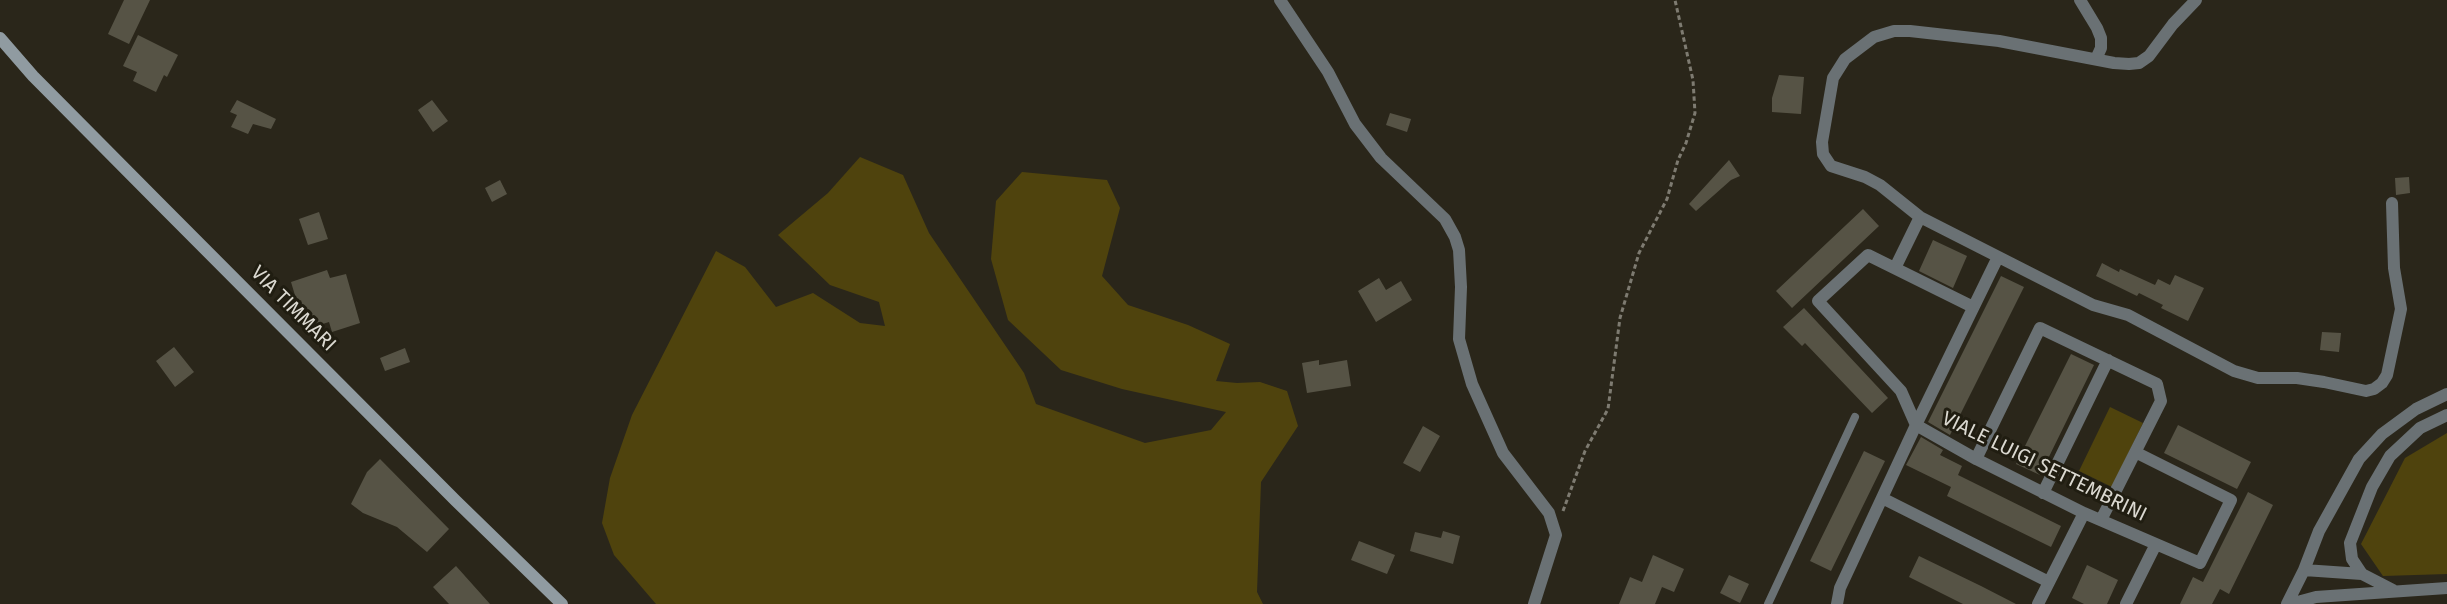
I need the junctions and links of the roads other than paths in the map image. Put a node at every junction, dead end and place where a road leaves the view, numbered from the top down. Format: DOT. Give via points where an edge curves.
graph roads {
  1 [pos="1280,0"];
  2 [pos="2080,0"];
  3 [pos="2196,0"];
  4 [pos="0,38"];
  5 [pos="2096,59"];
  6 [pos="2392,203"];
  7 [pos="1920,218"];
  8 [pos="1998,257"];
  9 [pos="1895,268"];
  10 [pos="1973,308"];
  11 [pos="2108,360"];
  12 [pos="2447,394"];
  13 [pos="2447,415"];
  14 [pos="1855,417"];
  15 [pos="1916,425"];
  16 [pos="2137,453"];
  17 [pos="1976,459"];
  18 [pos="2043,493"];
  19 [pos="1882,498"];
  20 [pos="2084,513"];
  21 [pos="2101,520"];
  22 [pos="2156,544"];
  23 [pos="2304,570"];
  24 [pos="2362,574"];
  25 [pos="2049,582"];
  26 [pos="2447,588"];
  27 [pos="2394,591"];
  28 [pos="562,604"];
  29 [pos="1534,604"];
  30 [pos="1768,604"];
  31 [pos="1837,604"];
  32 [pos="2038,604"];
  33 [pos="2126,604"];
  34 [pos="2288,604"];
  1 -- 29 [label="street" via="1362,132 1382,158 1452,229 1459,250 1459,339 1472,384 1503,453 1549,513 1556,535"];
  2 -- 5 [label="street" via="2101,38"];
  3 -- 5 [label="street" via="2139,63"];
  4 -- 28 [label="main road, VIA TIMMARI" via="159,203"];
  5 -- 7 [label="street" via="1961,35 1894,31 1874,37 1845,59 1830,90 1822,142 1826,161 1880,186"];
  6 -- 8 [label="street" via="2393,259 2400,309 2387,375 2382,383 2366,392 2324,382 2258,378 2234,371 2128,315 2093,305"];
  7 -- 8 [label="street"];
  7 -- 9 [label="street"];
  8 -- 10 [label="street"];
  9 -- 10 [label="street"];
  9 -- 15 [label="street" via="1868,255 1818,301 1902,391"];
  10 -- 15 [label="street"];
  11 -- 16 [label="street" via="2157,384 2161,401"];
  11 -- 17 [label="street" via="2040,328"];
  11 -- 18 [label="street"];
  12 -- 23 [label="street" via="2416,409 2382,434 2359,459 2319,531"];
  13 -- 24 [label="street" via="2420,428 2390,456 2372,487 2350,543 2352,559"];
  14 -- 30 [label="lane"];
  15 -- 17 [label="street, VIALE LUIGI SETTEMBRINI"];
  15 -- 19 [label="street"];
  16 -- 21 [label="street"];
  16 -- 22 [label="street, VIALE LUIGI SETTEMBRINI" via="2231,500 2200,563"];
  17 -- 18 [label="street, VIALE LUIGI SETTEMBRINI"];
  18 -- 20 [label="street, VIALE LUIGI SETTEMBRINI"];
  19 -- 25 [label="street"];
  19 -- 31 [label="street" via="1840,588"];
  20 -- 21 [label="street, VIALE LUIGI SETTEMBRINI"];
  20 -- 25 [label="street"];
  21 -- 22 [label="street, VIALE LUIGI SETTEMBRINI"];
  22 -- 33 [label="street"];
  23 -- 24 [label="street"];
  23 -- 34 [label="street"];
  24 -- 27 [label="street"];
  25 -- 32 [label="street"];
  26 -- 27 [label="street"];
  27 -- 34 [label="street" via="2316,597"];
}
